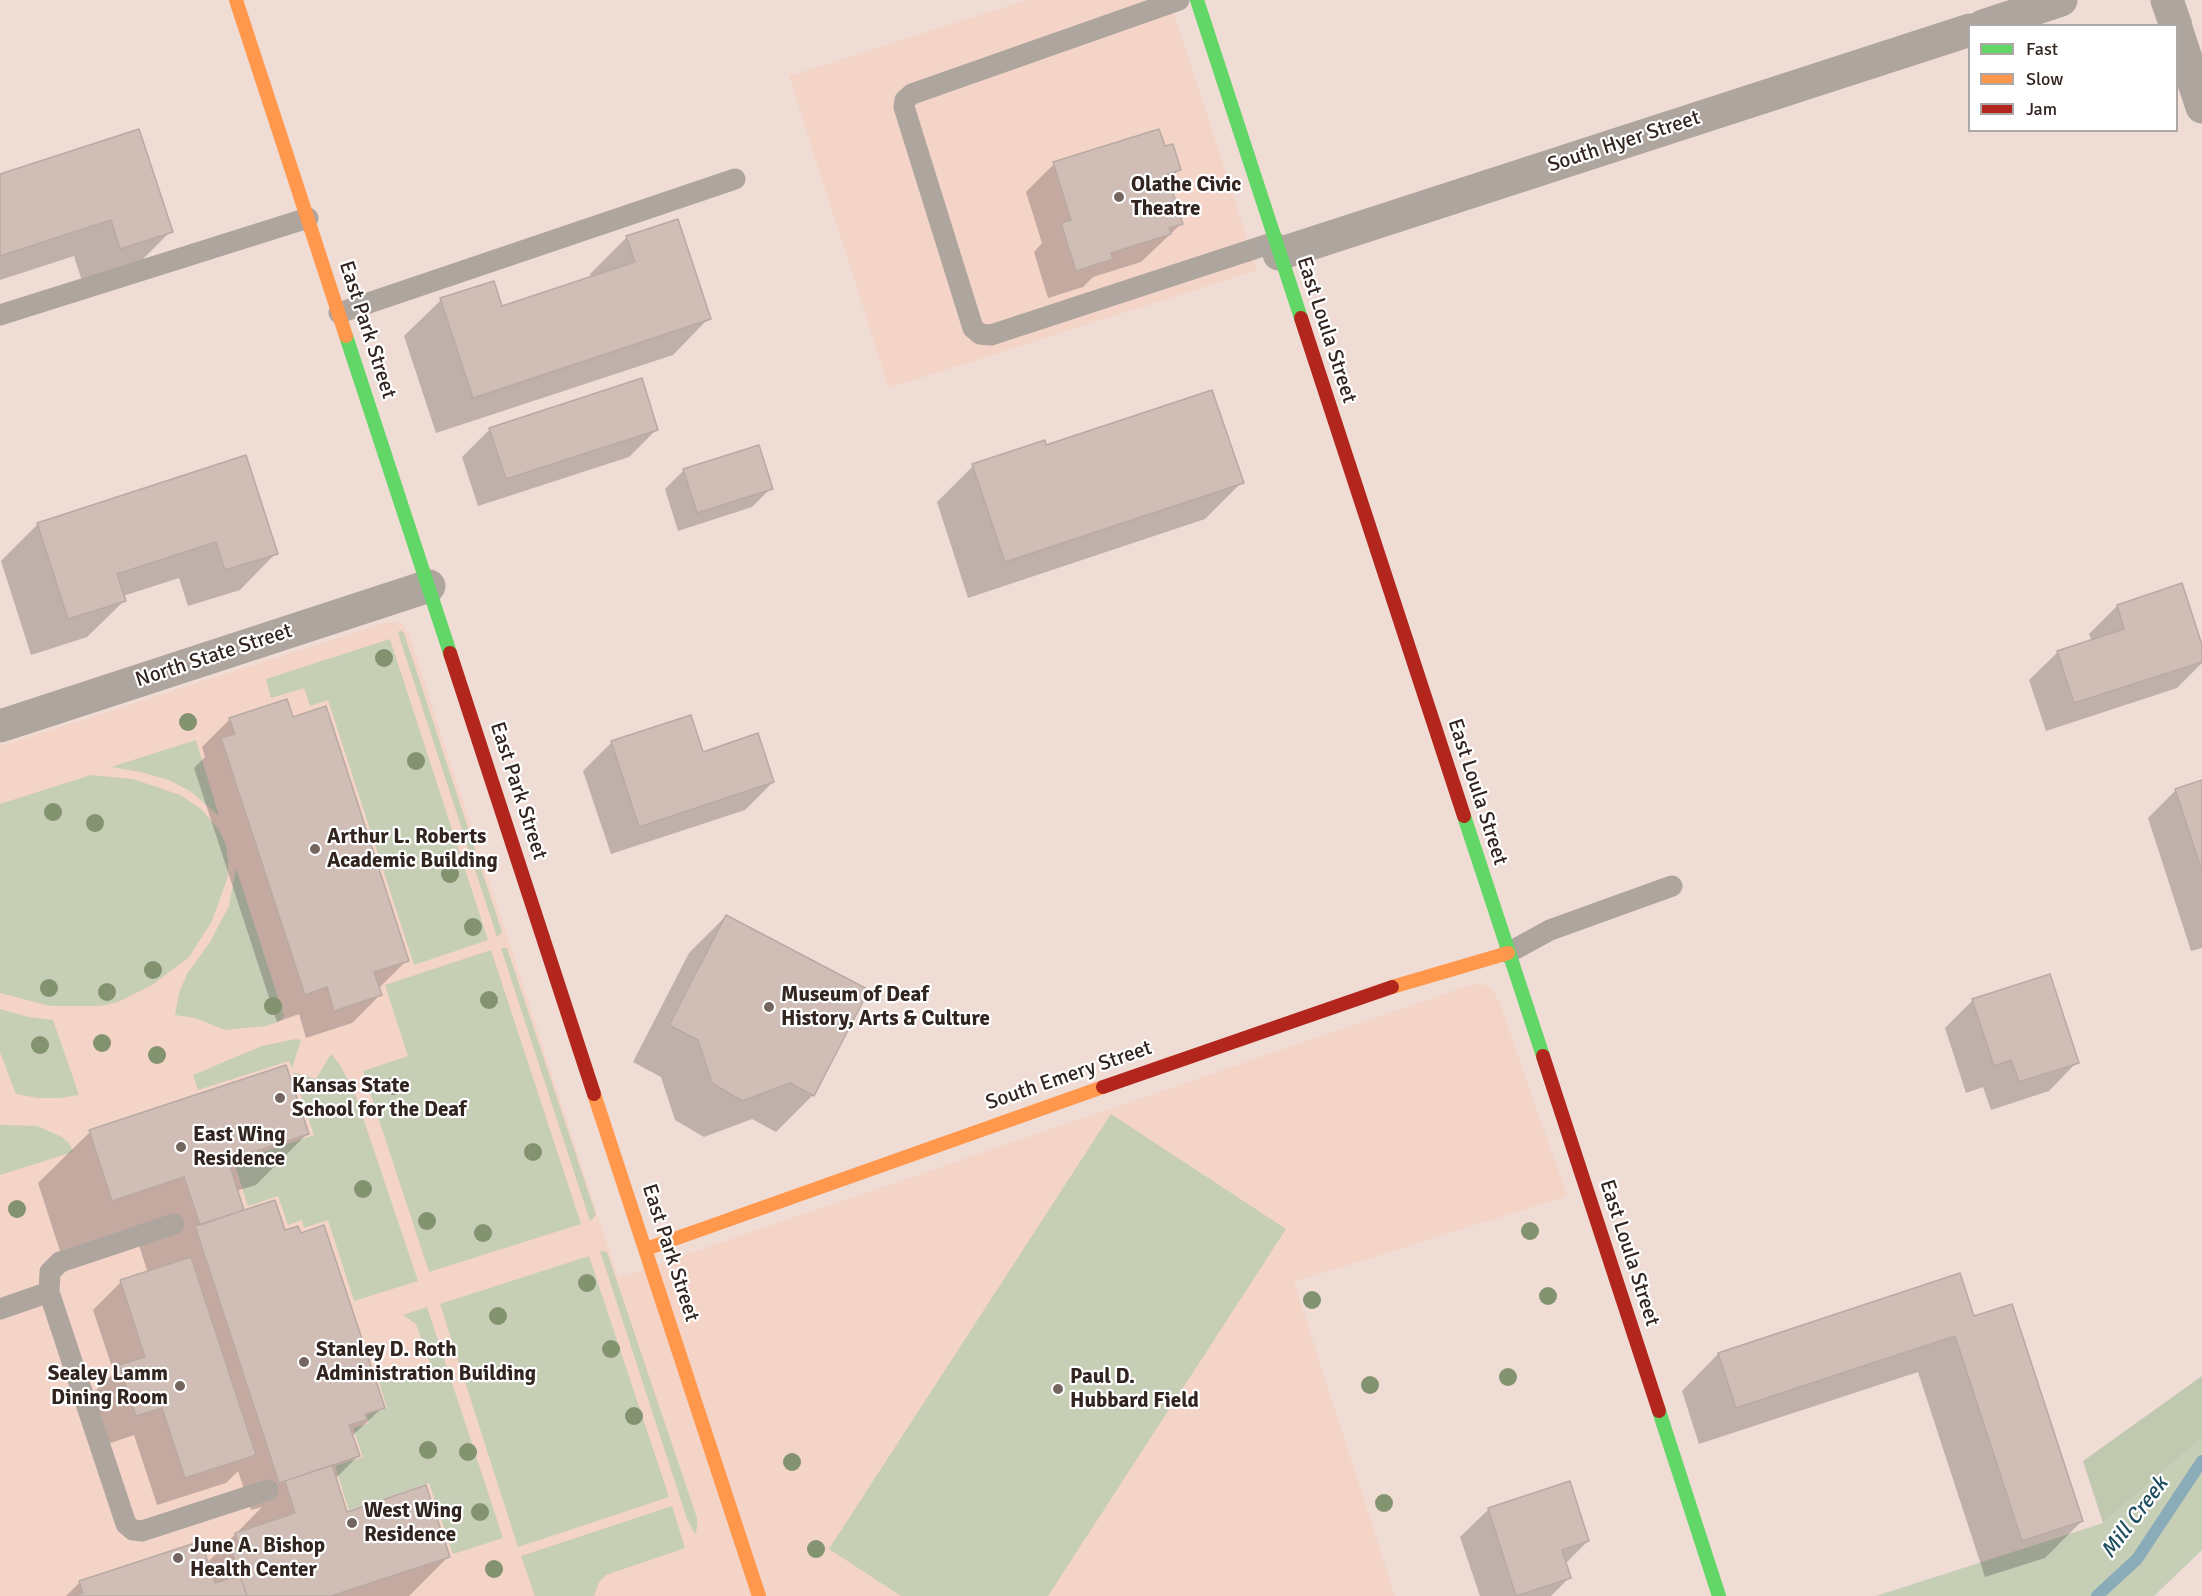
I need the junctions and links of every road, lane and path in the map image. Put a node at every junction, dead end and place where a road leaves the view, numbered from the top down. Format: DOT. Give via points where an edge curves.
graph roads {
  1 [pos="236,0"];
  2 [pos="1179,0"];
  3 [pos="1197,0"];
  4 [pos="2061,0"];
  5 [pos="2167,0"];
  6 [pos="1989,24"];
  7 [pos="2175,24"];
  8 [pos="1968,31"];
  9 [pos="2178,33"];
  10 [pos="2202,106"];
  11 [pos="735,179"];
  12 [pos="308,218"];
  13 [pos="1277,248"];
  14 [pos="339,313"];
  15 [pos="0,315"];
  16 [pos="429,586"];
  17 [pos="0,726"];
  18 [pos="1672,886"];
  19 [pos="1508,953"];
  20 [pos="174,1224"];
  21 [pos="646,1249"];
  22 [pos="49,1292"];
  23 [pos="0,1309"];
  24 [pos="268,1490"];
  25 [pos="759,1596"];
  26 [pos="1719,1596"];
  1 -- 12 [label="street, East Park Street"];
  2 -- 13 [label="lane" via="912,94 905,100 910,130 973,328 980,334 991,334"];
  3 -- 13 [label="street, East Loula Street"];
  4 -- 6 [label="street"];
  5 -- 7 [label="street"];
  8 -- 13 [label="street, South Hyer Street"];
  9 -- 10 [label="street"];
  11 -- 14 [label="lane"];
  12 -- 14 [label="street, East Park Street"];
  12 -- 15 [label="lane"];
  13 -- 19 [label="street, East Loula Street"];
  14 -- 16 [label="street, East Park Street"];
  16 -- 17 [label="street, North State Street"];
  16 -- 21 [label="street, East Park Street"];
  18 -- 19 [label="lane" via="1550,930"];
  19 -- 21 [label="street, South Emery Street" via="1401,984"];
  19 -- 26 [label="street, East Loula Street"];
  20 -- 22 [label="lane" via="60,1262 50,1272"];
  21 -- 25 [label="street, East Park Street"];
  22 -- 23 [label="lane"];
  22 -- 24 [label="lane" via="126,1524 142,1531"];
}
